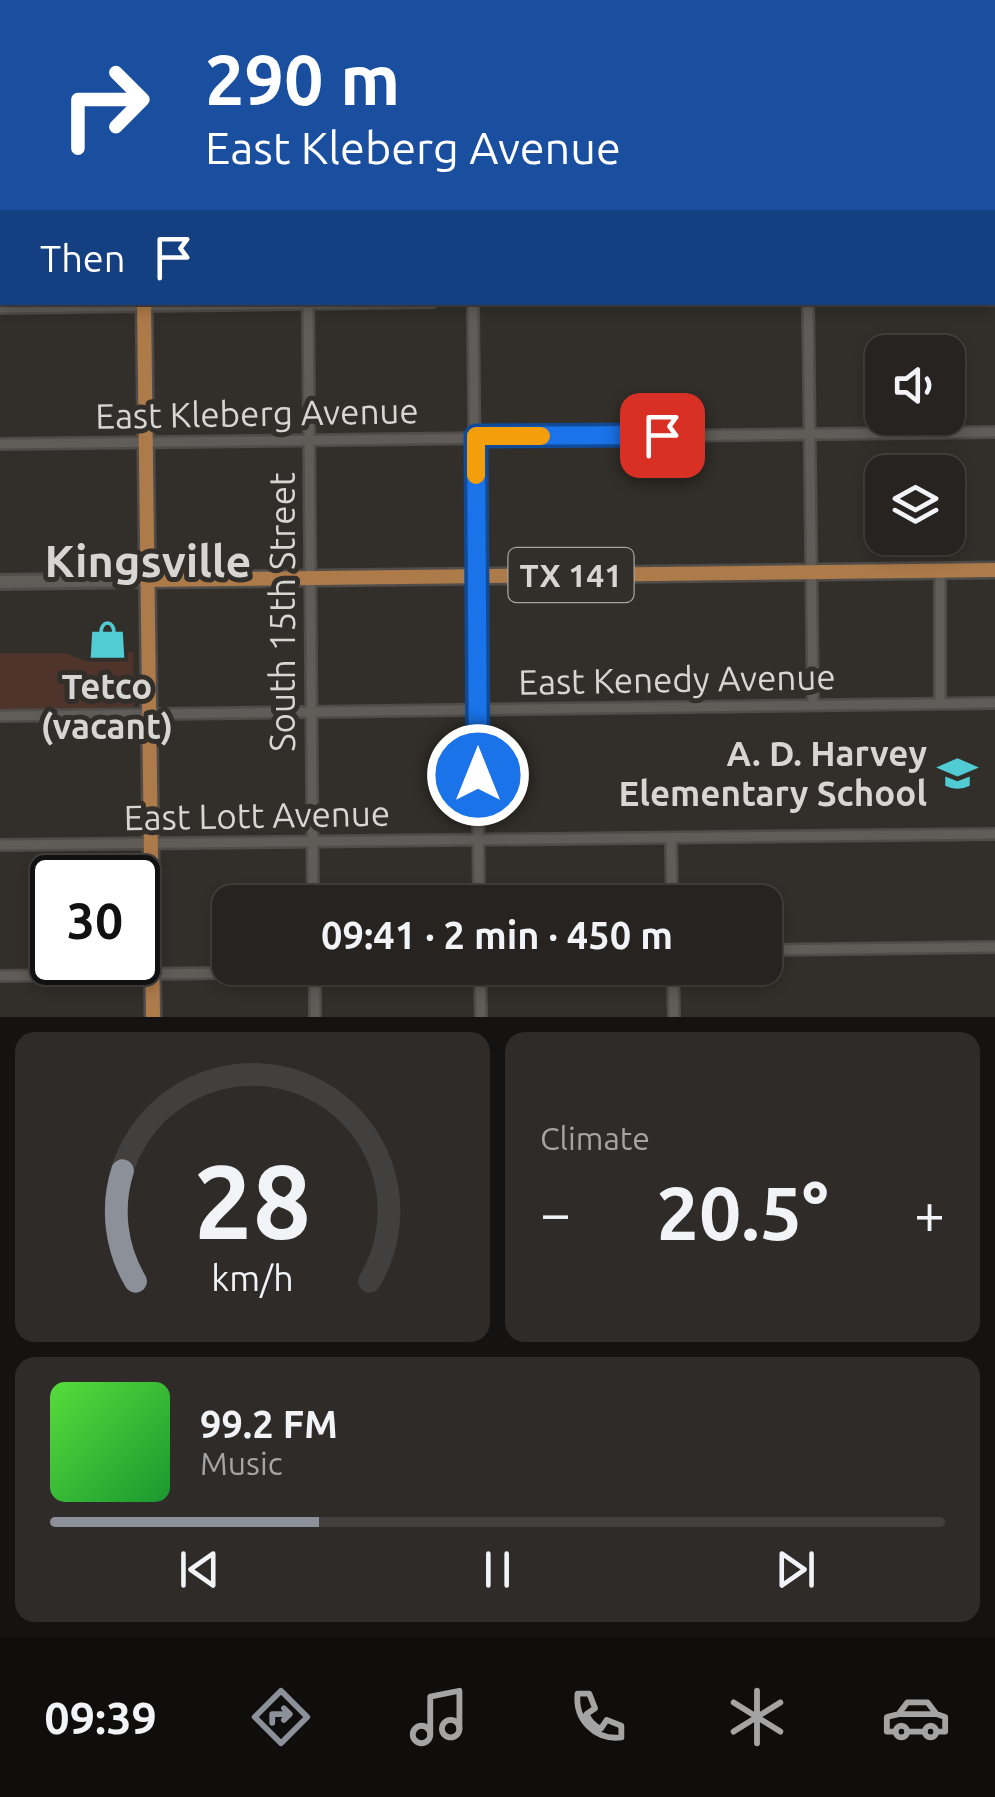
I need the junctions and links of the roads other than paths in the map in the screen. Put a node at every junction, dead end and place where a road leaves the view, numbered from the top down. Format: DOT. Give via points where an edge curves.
graph roads {
  1 [pos="108,305"];
  2 [pos="144,305"];
  3 [pos="308,305"];
  4 [pos="472,305"];
  5 [pos="808,305"];
  6 [pos="0,308"];
  7 [pos="995,432"];
  8 [pos="810,434"];
  9 [pos="476,436"];
  10 [pos="308,440"];
  11 [pos="145,442"];
  12 [pos="0,444"];
  13 [pos="940,570"];
  14 [pos="995,570"];
  15 [pos="811,572"];
  16 [pos="478,576"];
  17 [pos="311,577"];
  18 [pos="148,580"];
  19 [pos="0,582"];
  20 [pos="940,703"];
  21 [pos="995,703"];
  22 [pos="813,705"];
  23 [pos="478,710"];
  24 [pos="311,712"];
  25 [pos="149,714"];
  26 [pos="0,716"];
  27 [pos="995,834"];
  28 [pos="671,838"];
  29 [pos="478,840"];
  30 [pos="311,842"];
  31 [pos="151,844"];
  32 [pos="0,846"];
  33 [pos="151,855"];
  34 [pos="312,885"];
  35 [pos="479,885"];
  36 [pos="672,885"];
  37 [pos="995,947"];
  38 [pos="782,950"];
  39 [pos="212,973"];
  40 [pos="160,975"];
  41 [pos="0,976"];
  42 [pos="30,976"];
  43 [pos="152,985"];
  44 [pos="315,985"];
  45 [pos="480,985"];
  46 [pos="674,985"];
  47 [pos="153,1017"];
  48 [pos="315,1017"];
  49 [pos="481,1017"];
  50 [pos="674,1017"];
  1 -- 6 [label="street"];
  2 -- 11 [label="main road"];
  3 -- 10 [label="street, South 15th Street"];
  4 -- 9 [label="street"];
  5 -- 8 [label="street"];
  7 -- 8 [label="street, East Kleberg Avenue"];
  8 -- 9 [label="street, East Kleberg Avenue"];
  8 -- 15 [label="street"];
  9 -- 10 [label="street, East Kleberg Avenue"];
  9 -- 16 [label="street"];
  10 -- 11 [label="street, East Kleberg Avenue"];
  10 -- 17 [label="street, South 15th Street"];
  11 -- 12 [label="street, East Kleberg Avenue"];
  11 -- 18 [label="main road"];
  13 -- 14 [label="main road, TX 141"];
  13 -- 15 [label="main road, TX 141"];
  13 -- 20 [label="street"];
  15 -- 16 [label="main road, TX 141"];
  15 -- 22 [label="street"];
  16 -- 17 [label="main road, TX 141"];
  16 -- 23 [label="street"];
  17 -- 18 [label="main road, TX 141"];
  17 -- 24 [label="street, South 15th Street"];
  18 -- 19 [label="main road, TX 141"];
  18 -- 25 [label="main road"];
  20 -- 21 [label="street, East Kenedy Avenue"];
  20 -- 22 [label="street, East Kenedy Avenue"];
  22 -- 23 [label="street, East Kenedy Avenue"];
  23 -- 24 [label="street, East Kenedy Avenue"];
  23 -- 29 [label="street"];
  24 -- 25 [label="street, East Kenedy Avenue"];
  24 -- 30 [label="street, South 15th Street"];
  25 -- 26 [label="street, East Kenedy Avenue"];
  25 -- 31 [label="main road"];
  27 -- 28 [label="street, East Lott Avenue"];
  28 -- 29 [label="street, East Lott Avenue"];
  28 -- 36 [label="street"];
  29 -- 30 [label="street, East Lott Avenue"];
  29 -- 35 [label="street"];
  30 -- 31 [label="street, East Lott Avenue"];
  30 -- 34 [label="street, South 15th Street"];
  31 -- 32 [label="street, East Lott Avenue"];
  31 -- 33 [label="main road"];
  37 -- 38 [label="street"];
  39 -- 40 [label="street"];
  41 -- 42 [label="street"];
  43 -- 47 [label="main road"];
  44 -- 48 [label="street"];
  45 -- 49 [label="street"];
  46 -- 50 [label="street"];
}
